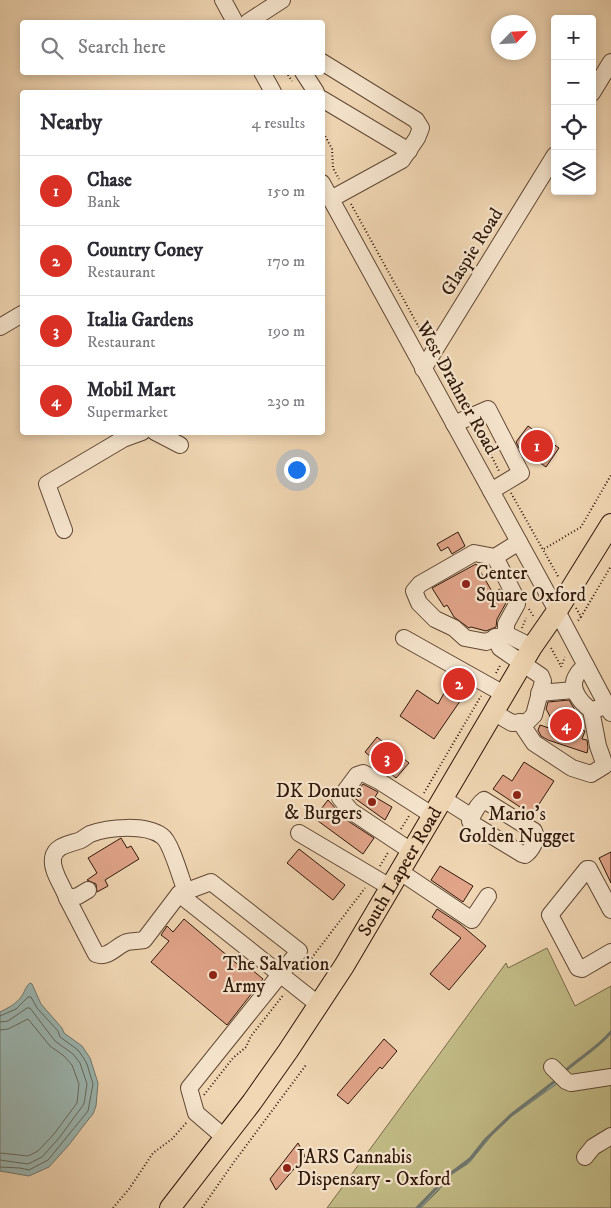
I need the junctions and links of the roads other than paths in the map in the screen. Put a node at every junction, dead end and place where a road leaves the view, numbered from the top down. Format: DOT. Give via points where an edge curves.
graph roads {
  1 [pos="223,0"];
  2 [pos="282,0"];
  3 [pos="234,20"];
  4 [pos="251,20"];
  5 [pos="611,62"];
  6 [pos="325,64"];
  7 [pos="269,75"];
  8 [pos="304,75"];
  9 [pos="596,86"];
  10 [pos="273,90"];
  11 [pos="315,90"];
  12 [pos="325,102"];
  13 [pos="409,150"];
  14 [pos="551,161"];
  15 [pos="325,189"];
  16 [pos="331,199"];
  17 [pos="20,315"];
  18 [pos="0,327"];
  19 [pos="423,369"];
  20 [pos="454,424"];
  21 [pos="161,435"];
  22 [pos="121,436"];
  23 [pos="180,445"];
  24 [pos="491,491"];
  25 [pos="611,524"];
  26 [pos="64,530"];
  27 [pos="519,542"];
  28 [pos="495,557"];
  29 [pos="566,609"];
  30 [pos="404,638"];
  31 [pos="512,639"];
  32 [pos="514,659"];
  33 [pos="586,666"];
  34 [pos="496,689"];
  35 [pos="574,690"];
  36 [pos="539,693"];
  37 [pos="591,710"];
  38 [pos="609,710"];
  39 [pos="493,712"];
  40 [pos="520,722"];
  41 [pos="430,806"];
  42 [pos="472,817"];
  43 [pos="299,833"];
  44 [pos="403,846"];
  45 [pos="387,878"];
  46 [pos="88,890"];
  47 [pos="182,893"];
  48 [pos="488,896"];
  49 [pos="67,898"];
  50 [pos="611,910"];
  51 [pos="611,952"];
  52 [pos="286,980"];
  53 [pos="319,1005"];
  54 [pos="552,1067"];
  55 [pos="611,1077"];
  56 [pos="611,1136"];
  57 [pos="224,1137"];
  58 [pos="585,1157"];
  59 [pos="170,1208"];
  1 -- 3 [label="street"];
  2 -- 4 [label="street"];
  5 -- 9 [label="street"];
  6 -- 13 [label="street" via="416,120 421,132"];
  7 -- 10 [label="street"];
  8 -- 11 [label="street"];
  12 -- 13 [label="street"];
  13 -- 16 [label="street" via="402,160"];
  14 -- 19 [label="street, Glaspie Road"];
  15 -- 16 [label="street, West Drahner Road"];
  16 -- 19 [label="street, West Drahner Road"];
  17 -- 18 [label="street"];
  19 -- 20 [label="street, West Drahner Road"];
  20 -- 24 [label="street, West Drahner Road"];
  20 -- 24 [label="street" via="488,409 521,473"];
  21 -- 23 [label="street"];
  22 -- 26 [label="street" via="47,484"];
  24 -- 27 [label="street, West Drahner Road"];
  25 -- 29 [label="main road, South Lapeer Road"];
  27 -- 28 [label="street"];
  27 -- 29 [label="street, West Drahner Road"];
  28 -- 31 [label="street" via="517,604 506,624"];
  28 -- 31 [label="street" via="474,553 420,584 414,591 419,603 435,619 454,628 465,638 486,642"];
  29 -- 31 [label="main road, South Lapeer Road"];
  29 -- 33 [label="street, West Drahner Road"];
  30 -- 34 [label="street"];
  31 -- 32 [label="main road, South Lapeer Road"];
  31 -- 32 [label="street" via="500,648"];
  32 -- 34 [label="main road, South Lapeer Road"];
  32 -- 36 [label="street" via="540,676"];
  33 -- 35 [label="street" via="576,676"];
  33 -- 38 [label="street, West Drahner Road"];
  34 -- 39 [label="main road, South Lapeer Road"];
  35 -- 36 [label="street"];
  35 -- 37 [label="street" via="582,704"];
  36 -- 40 [label="street" via="534,715 526,722"];
  37 -- 38 [label="street"];
  37 -- 40 [label="street" via="604,766 591,774 572,768 534,743"];
  39 -- 40 [label="street" via="512,723"];
  39 -- 41 [label="main road, South Lapeer Road"];
  41 -- 42 [label="street"];
  41 -- 44 [label="main road, South Lapeer Road"];
  41 -- 44 [label="street" via="363,773 357,775 340,798 350,811"];
  43 -- 45 [label="street"];
  44 -- 45 [label="main road, South Lapeer Road"];
  45 -- 48 [label="street" via="472,920"];
  45 -- 53 [label="main road, South Lapeer Road" via="344,966"];
  46 -- 49 [label="street"];
  47 -- 49 [label="street" via="144,940 126,942 101,956 96,954"];
  47 -- 49 [label="street" via="169,844 162,836 140,828 125,828 89,835 56,851 54,867"];
  47 -- 52 [label="street"];
  47 -- 52 [label="street" via="211,882 299,951"];
  50 -- 51 [label="street" via="587,869 550,915 578,968 582,969"];
  52 -- 53 [label="street"];
  52 -- 57 [label="street" via="189,1088 196,1113"];
  53 -- 57 [label="main road, South Lapeer Road"];
  54 -- 55 [label="street" via="571,1082"];
  56 -- 58 [label="street" via="593,1147"];
  57 -- 59 [label="main road, South Lapeer Road"];
}
